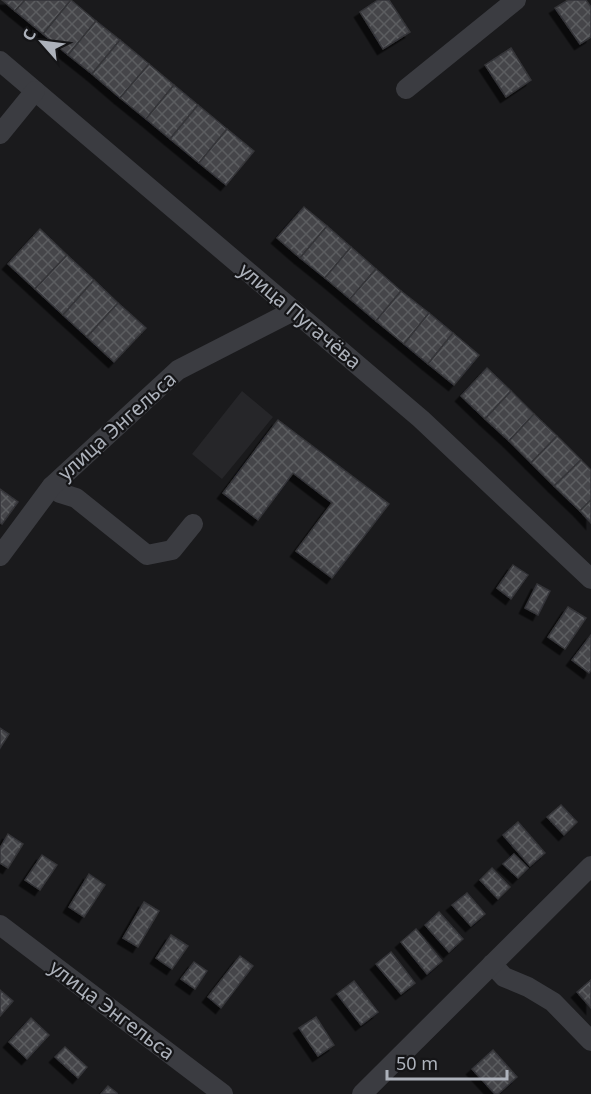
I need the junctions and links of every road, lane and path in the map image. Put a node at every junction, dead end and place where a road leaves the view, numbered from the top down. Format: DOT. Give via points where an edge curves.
graph roads {
  1 [pos="516,0"];
  2 [pos="0,61"];
  3 [pos="406,89"];
  4 [pos="35,91"];
  5 [pos="0,134"];
  6 [pos="293,310"];
  7 [pos="52,486"];
  8 [pos="193,524"];
  9 [pos="0,556"];
  10 [pos="591,579"];
  11 [pos="591,866"];
  12 [pos="0,926"];
  13 [pos="492,964"];
  14 [pos="591,1041"];
  15 [pos="224,1094"];
  16 [pos="362,1094"];
  1 -- 3 [label="street"];
  2 -- 4 [label="street, улица Пугачёва"];
  4 -- 5 [label="street"];
  4 -- 6 [label="street, улица Пугачёва" via="207,242"];
  6 -- 7 [label="street, улица Энгельса" via="178,370"];
  6 -- 10 [label="street, улица Пугачёва" via="421,419"];
  7 -- 8 [label="street" via="60,494 76,498 147,555 172,550"];
  7 -- 9 [label="street, улица Энгельса"];
  11 -- 13 [label="street"];
  12 -- 15 [label="street, улица Энгельса"];
  13 -- 14 [label="street" via="504,977 553,1002"];
  13 -- 16 [label="street"];
}
